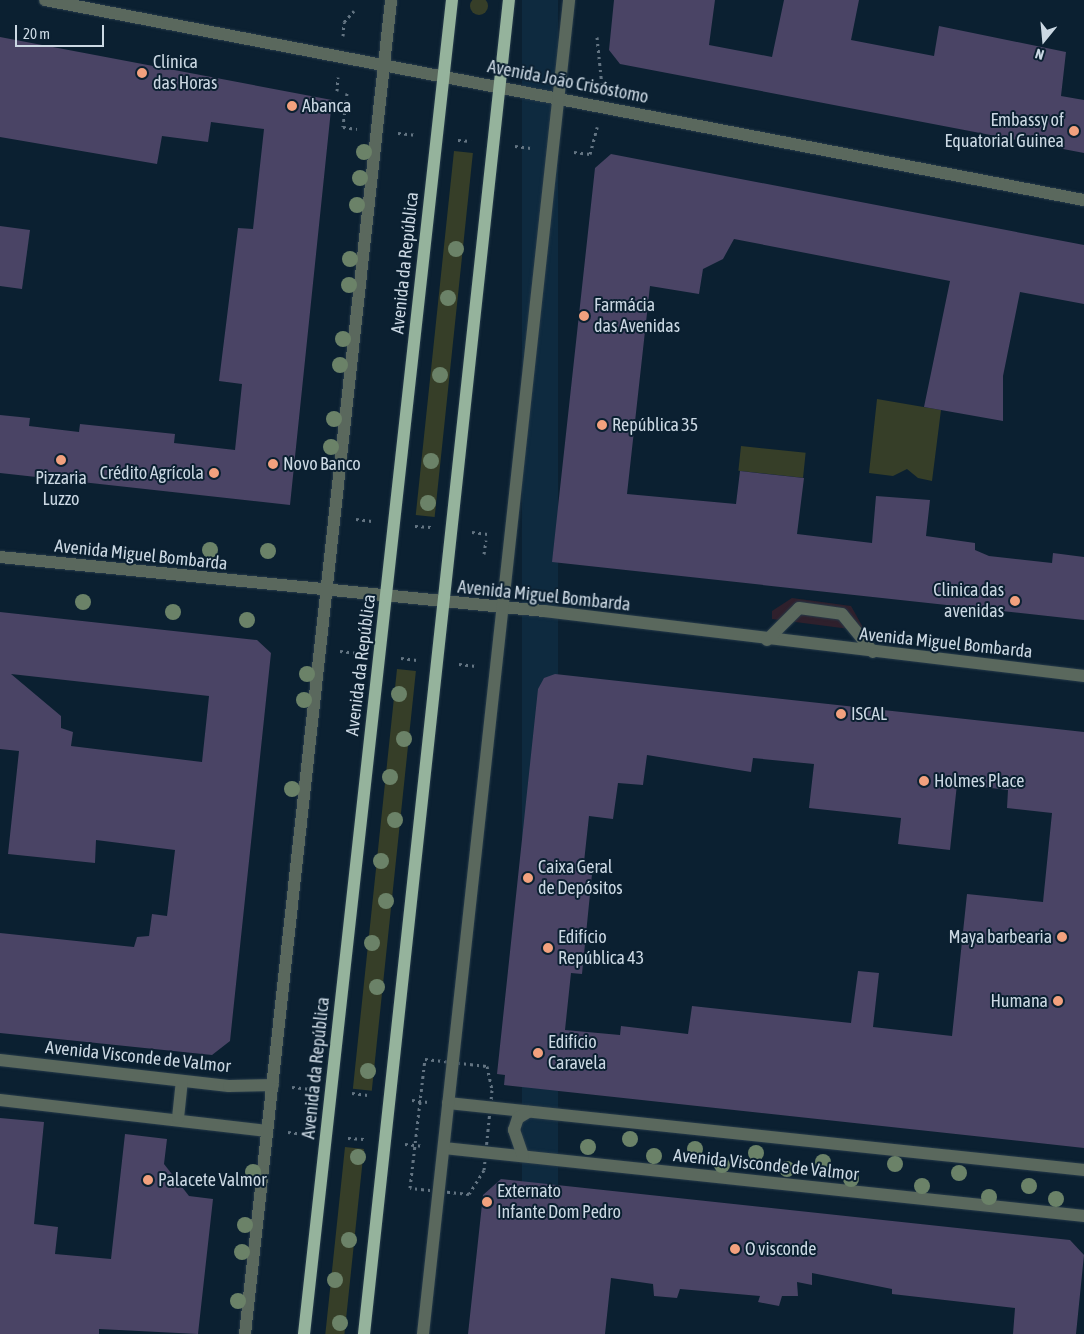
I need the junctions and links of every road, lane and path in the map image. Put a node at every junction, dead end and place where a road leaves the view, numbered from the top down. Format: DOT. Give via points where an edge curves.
graph roads {
  1 [pos="45,0"];
  2 [pos="391,0"];
  3 [pos="452,0"];
  4 [pos="509,0"];
  5 [pos="569,0"];
  6 [pos="384,65"];
  7 [pos="444,76"];
  8 [pos="501,87"];
  9 [pos="347,93"];
  10 [pos="559,98"];
  11 [pos="377,131"];
  12 [pos="437,138"];
  13 [pos="494,144"];
  14 [pos="552,150"];
  15 [pos="590,154"];
  16 [pos="1084,200"];
  17 [pos="413,526"];
  18 [pos="432,527"];
  19 [pos="472,532"];
  20 [pos="496,535"];
  21 [pos="0,557"];
  22 [pos="326,591"];
  23 [pos="386,597"];
  24 [pos="443,602"];
  25 [pos="502,608"];
  26 [pos="767,640"];
  27 [pos="873,652"];
  28 [pos="399,658"];
  29 [pos="418,660"];
  30 [pos="1084,676"];
  31 [pos="0,1060"];
  32 [pos="182,1081"];
  33 [pos="273,1085"];
  34 [pos="331,1091"];
  35 [pos="390,1097"];
  36 [pos="0,1100"];
  37 [pos="448,1103"];
  38 [pos="528,1112"];
  39 [pos="178,1118"];
  40 [pos="268,1130"];
  41 [pos="326,1135"];
  42 [pos="386,1142"];
  43 [pos="444,1148"];
  44 [pos="523,1156"];
  45 [pos="1084,1170"];
  46 [pos="1084,1216"];
  47 [pos="245,1334"];
  48 [pos="304,1334"];
  49 [pos="364,1334"];
  50 [pos="423,1334"];
  1 -- 6 [label="street, Avenida João Crisóstomo"];
  2 -- 6 [label="street"];
  3 -- 7 [label="main road, Avenida da República"];
  4 -- 8 [label="main road"];
  5 -- 10 [label="street"];
  6 -- 7 [label="street, Avenida João Crisóstomo"];
  6 -- 11 [label="street"];
  7 -- 8 [label="street, Avenida João Crisóstomo"];
  7 -- 12 [label="main road, Avenida da República"];
  8 -- 10 [label="street, Avenida João Crisóstomo"];
  8 -- 13 [label="main road"];
  9 -- 11 [label="path" via="343,127"];
  10 -- 14 [label="street"];
  10 -- 16 [label="street, Avenida João Crisóstomo"];
  11 -- 12 [label="path"];
  11 -- 22 [label="street"];
  12 -- 13 [label="path"];
  12 -- 23 [label="main road, Avenida da República"];
  13 -- 14 [label="path"];
  13 -- 24 [label="main road"];
  14 -- 15 [label="path"];
  14 -- 25 [label="street"];
  17 -- 18 [label="path"];
  19 -- 20 [label="path"];
  21 -- 22 [label="street, Avenida Miguel Bombarda"];
  22 -- 23 [label="street, Avenida Miguel Bombarda"];
  22 -- 33 [label="street"];
  23 -- 24 [label="street, Avenida Miguel Bombarda"];
  23 -- 34 [label="main road, Avenida da República"];
  24 -- 25 [label="street, Avenida Miguel Bombarda"];
  24 -- 35 [label="main road"];
  25 -- 26 [label="street, Avenida Miguel Bombarda"];
  25 -- 37 [label="street"];
  26 -- 27 [label="street, Avenida Miguel Bombarda"];
  26 -- 27 [label="street" via="799,608 842,614"];
  27 -- 30 [label="street, Avenida Miguel Bombarda"];
  28 -- 29 [label="path"];
  31 -- 32 [label="street, Avenida Visconde de Valmor"];
  32 -- 33 [label="street, Avenida Visconde de Valmor"];
  32 -- 39 [label="street"];
  33 -- 34 [label="path"];
  33 -- 40 [label="street"];
  34 -- 35 [label="path"];
  34 -- 41 [label="main road, Avenida da República"];
  35 -- 37 [label="path"];
  35 -- 42 [label="main road"];
  36 -- 39 [label="street"];
  37 -- 38 [label="street, Avenida Visconde de Valmor"];
  37 -- 43 [label="street"];
  38 -- 44 [label="street" via="518,1118 514,1130"];
  38 -- 45 [label="street, Avenida Visconde de Valmor"];
  39 -- 40 [label="street"];
  40 -- 41 [label="path"];
  40 -- 47 [label="street"];
  41 -- 42 [label="path"];
  41 -- 48 [label="main road, Avenida da República"];
  42 -- 43 [label="path"];
  42 -- 49 [label="main road"];
  43 -- 44 [label="street, Avenida Visconde de Valmor"];
  43 -- 50 [label="street"];
  44 -- 46 [label="street, Avenida Visconde de Valmor"];
}
